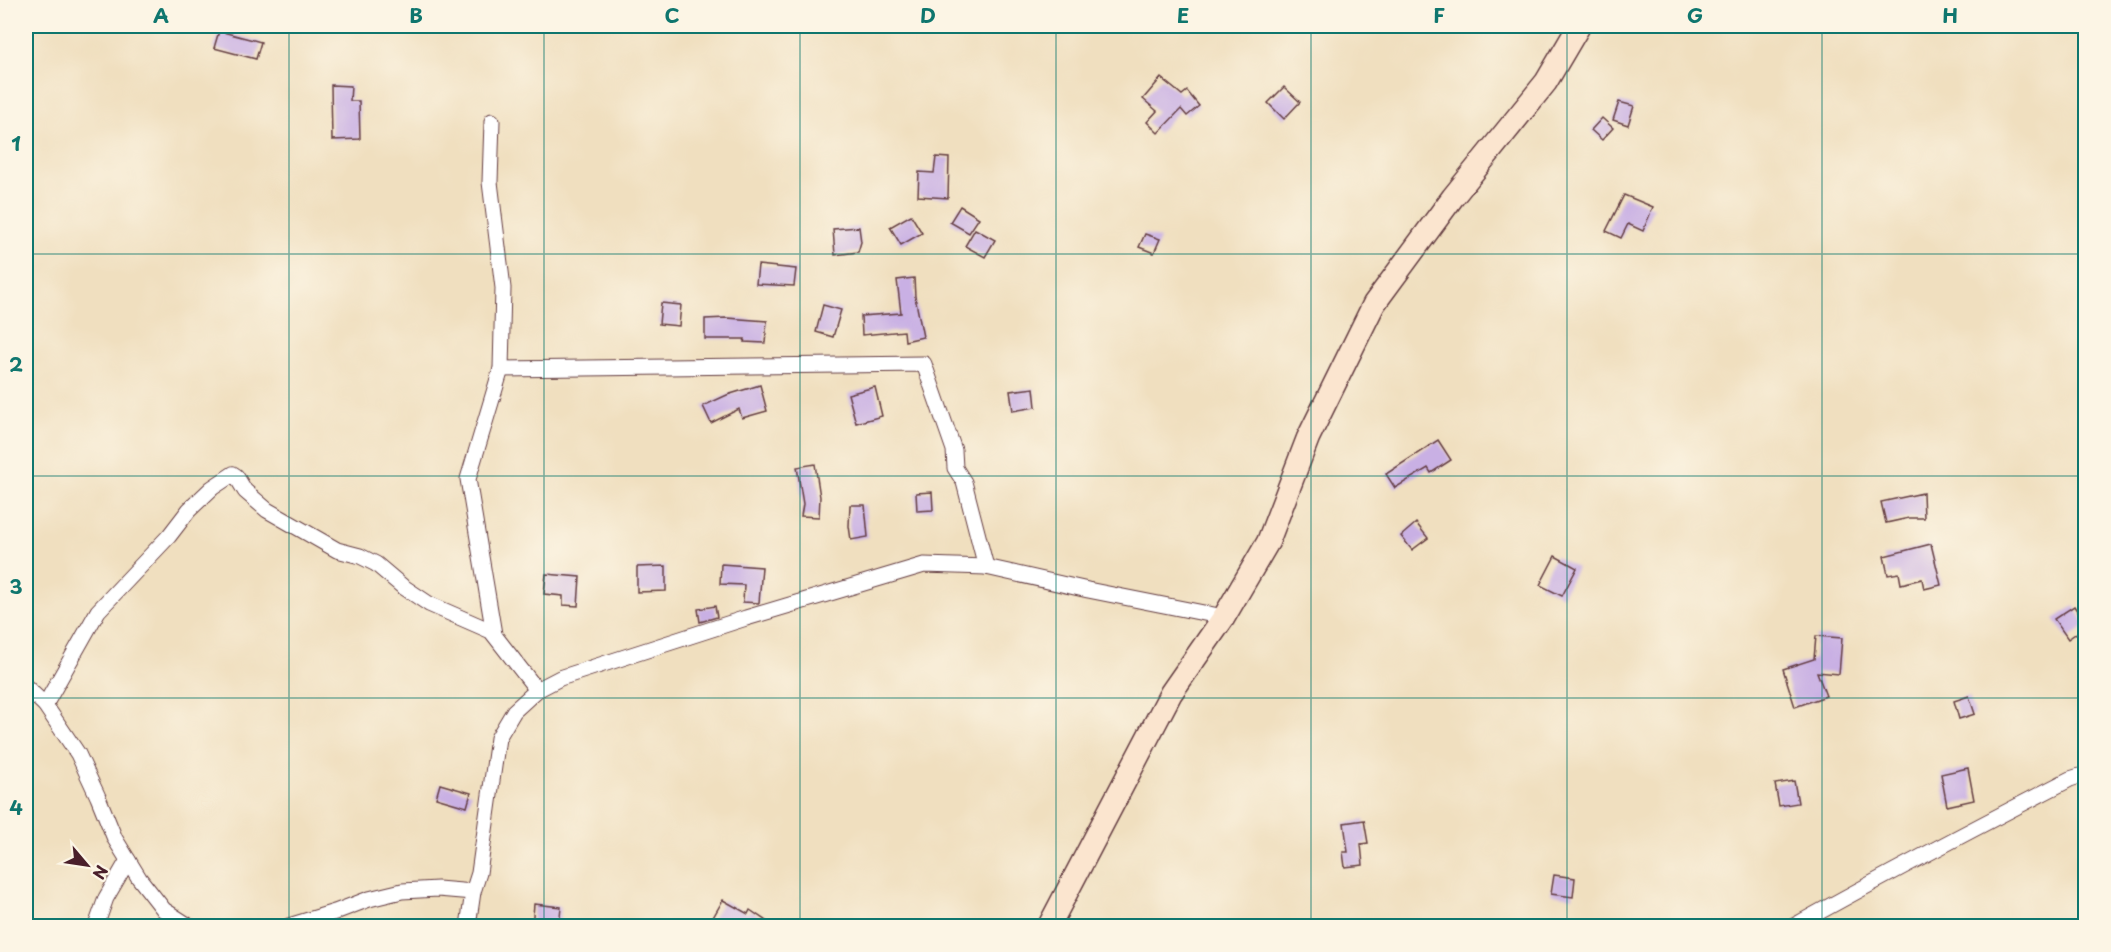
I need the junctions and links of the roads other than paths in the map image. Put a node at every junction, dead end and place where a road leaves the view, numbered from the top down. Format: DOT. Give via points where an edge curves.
graph roads {
  1 [pos="1579,26"];
  2 [pos="492,121"];
  3 [pos="501,369"];
  4 [pos="986,567"];
  5 [pos="1224,617"];
  6 [pos="494,634"];
  7 [pos="26,687"];
  8 [pos="537,690"];
  9 [pos="45,705"];
  10 [pos="2085,774"];
  11 [pos="128,860"];
  12 [pos="473,892"];
  13 [pos="96,927"];
  14 [pos="189,927"];
  15 [pos="289,927"];
  16 [pos="468,927"];
  17 [pos="1049,927"];
  18 [pos="1794,927"];
  1 -- 5 [label="street" via="1546,82 1374,304 1308,438 1268,542"];
  2 -- 3 [label="street" via="490,182 503,288"];
  3 -- 4 [label="street" via="924,364 954,450 955,468 964,482"];
  3 -- 6 [label="street" via="468,479"];
  4 -- 5 [label="street"];
  4 -- 8 [label="street" via="924,566 680,639 560,678"];
  5 -- 17 [label="street" via="1171,693"];
  6 -- 8 [label="street"];
  6 -- 9 [label="street" via="429,604 376,564 337,550 267,510 245,492 233,474 189,510 98,611"];
  7 -- 9 [label="street"];
  8 -- 12 [label="street" via="514,711 498,738"];
  9 -- 11 [label="street" via="78,754 114,839"];
  10 -- 18 [label="street" via="1965,833"];
  11 -- 13 [label="street" via="106,898"];
  11 -- 14 [label="street" via="164,910"];
  12 -- 15 [label="street" via="402,891"];
  12 -- 16 [label="street"];
}
